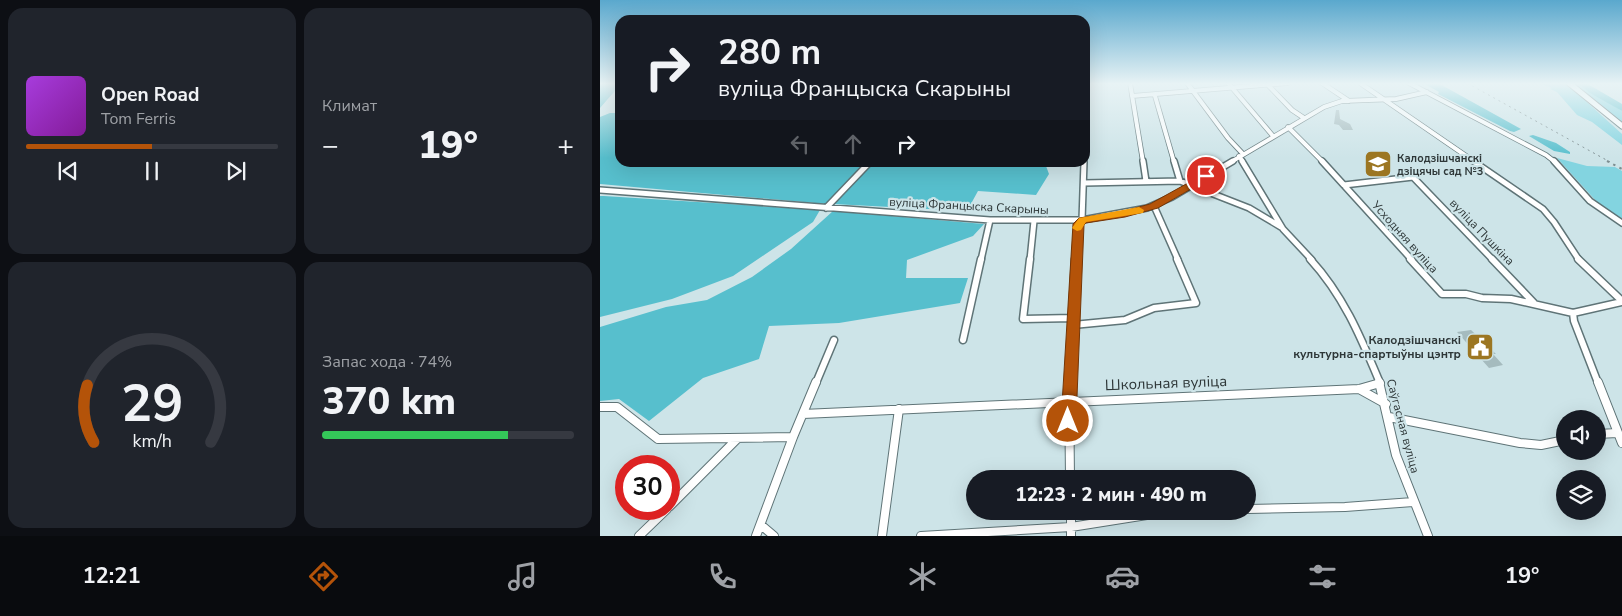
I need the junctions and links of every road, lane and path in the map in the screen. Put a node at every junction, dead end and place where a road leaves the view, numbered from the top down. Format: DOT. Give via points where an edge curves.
graph roads {
  1 [pos="1134,108"];
  2 [pos="1159,108"];
  3 [pos="1206,108"];
  4 [pos="1249,108"];
  5 [pos="1290,108"];
  6 [pos="1323,108"];
  7 [pos="1397,108"];
  8 [pos="1457,108"];
  9 [pos="1600,108"];
  10 [pos="1304,118"];
  11 [pos="1622,126"];
  12 [pos="1288,127"];
  13 [pos="1273,136"];
  14 [pos="1241,155"];
  15 [pos="865,167"];
  16 [pos="1084,167"];
  17 [pos="1146,180"];
  18 [pos="1180,181"];
  19 [pos="1084,183"];
  20 [pos="1344,185"];
  21 [pos="1190,186"];
  22 [pos="600,190"];
  23 [pos="1154,206"];
  24 [pos="826,208"];
  25 [pos="990,220"];
  26 [pos="1082,220"];
  27 [pos="1034,221"];
  28 [pos="1622,223"];
  29 [pos="1284,229"];
  30 [pos="1622,301"];
  31 [pos="1534,303"];
  32 [pos="1573,313"];
  33 [pos="1073,322"];
  34 [pos="834,340"];
  35 [pos="963,340"];
  36 [pos="1380,383"];
  37 [pos="1359,389"];
  38 [pos="1068,401"];
  39 [pos="1386,404"];
  40 [pos="600,407"];
  41 [pos="899,409"];
  42 [pos="803,414"];
  43 [pos="1389,417"];
  44 [pos="1617,433"];
  45 [pos="1606,434"];
  46 [pos="793,436"];
  47 [pos="737,439"];
  48 [pos="1556,442"];
  49 [pos="1622,443"];
  50 [pos="1070,470"];
  51 [pos="680,496"];
  52 [pos="1412,502"];
  53 [pos="1256,509"];
  54 [pos="656,520"];
  55 [pos="1124,520"];
  56 [pos="761,525"];
  57 [pos="1071,531"];
  58 [pos="639,536"];
  59 [pos="756,536"];
  60 [pos="774,536"];
  61 [pos="882,536"];
  62 [pos="920,536"];
  63 [pos="1428,536"];
  1 -- 17 [label="street"];
  2 -- 18 [label="street"];
  3 -- 14 [label="street, Саўгасная вуліца"];
  4 -- 13 [label="street"];
  5 -- 10 [label="street"];
  6 -- 10 [label="street, вуліца Францыска Скарыны"];
  7 -- 30 [label="street" via="1543,208 1555,220 1576,256"];
  8 -- 28 [label="street" via="1546,155 1563,168 1592,202"];
  9 -- 11 [label="main road"];
  10 -- 12 [label="street, вуліца Францыска Скарыны"];
  12 -- 13 [label="street, вуліца Францыска Скарыны"];
  12 -- 20 [label="street, Усходняя вуліца"];
  13 -- 14 [label="street, вуліца Францыска Скарыны"];
  14 -- 21 [label="street, вуліца Францыска Скарыны"];
  14 -- 29 [label="street, Саўгасная вуліца"];
  15 -- 24 [label="street"];
  16 -- 19 [label="street"];
  17 -- 18 [label="street"];
  17 -- 19 [label="street"];
  18 -- 21 [label="street"];
  19 -- 26 [label="street"];
  20 -- 31 [label="street, Усходняя вуліца" via="1442,294"];
  20 -- 31 [label="street, вуліца Пушкіна" via="1412,177"];
  21 -- 23 [label="street, вуліца Францыска Скарыны"];
  21 -- 29 [label="street" via="1232,201"];
  22 -- 24 [label="street, вуліца Францыска Скарыны"];
  23 -- 26 [label="street, вуліца Францыска Скарыны"];
  23 -- 33 [label="street" via="1196,303 1154,308 1125,320"];
  24 -- 25 [label="street, вуліца Францыска Скарыны"];
  25 -- 27 [label="street, вуліца Францыска Скарыны"];
  25 -- 35 [label="street"];
  26 -- 27 [label="street, вуліца Францыска Скарыны"];
  26 -- 33 [label="street" via="1077,226"];
  27 -- 33 [label="street" via="1023,319"];
  29 -- 36 [label="street, Саўгасная вуліца" via="1325,275 1352,317"];
  30 -- 32 [label="street"];
  31 -- 32 [label="street"];
  32 -- 44 [label="street"];
  33 -- 38 [label="street"];
  34 -- 42 [label="street"];
  36 -- 37 [label="street, Школьная вуліца"];
  36 -- 39 [label="street, Саўгасная вуліца"];
  37 -- 38 [label="street, Школьная вуліца"];
  37 -- 39 [label="street"];
  38 -- 41 [label="street, Школьная вуліца"];
  38 -- 50 [label="street"];
  39 -- 43 [label="street, Саўгасная вуліца"];
  40 -- 47 [label="street" via="617,407 658,438"];
  41 -- 42 [label="street, Школьная вуліца"];
  41 -- 61 [label="street"];
  42 -- 46 [label="street"];
  43 -- 48 [label="street" via="1520,443 1541,445"];
  43 -- 52 [label="street, Саўгасная вуліца" via="1396,454"];
  44 -- 45 [label="street"];
  44 -- 49 [label="street"];
  46 -- 47 [label="street"];
  46 -- 56 [label="street"];
  47 -- 51 [label="street"];
  52 -- 53 [label="street"];
  52 -- 63 [label="street, Саўгасная вуліца"];
  54 -- 58 [label="street"];
  55 -- 57 [label="street"];
  56 -- 59 [label="street"];
  56 -- 60 [label="street"];
  57 -- 62 [label="street"];
}
